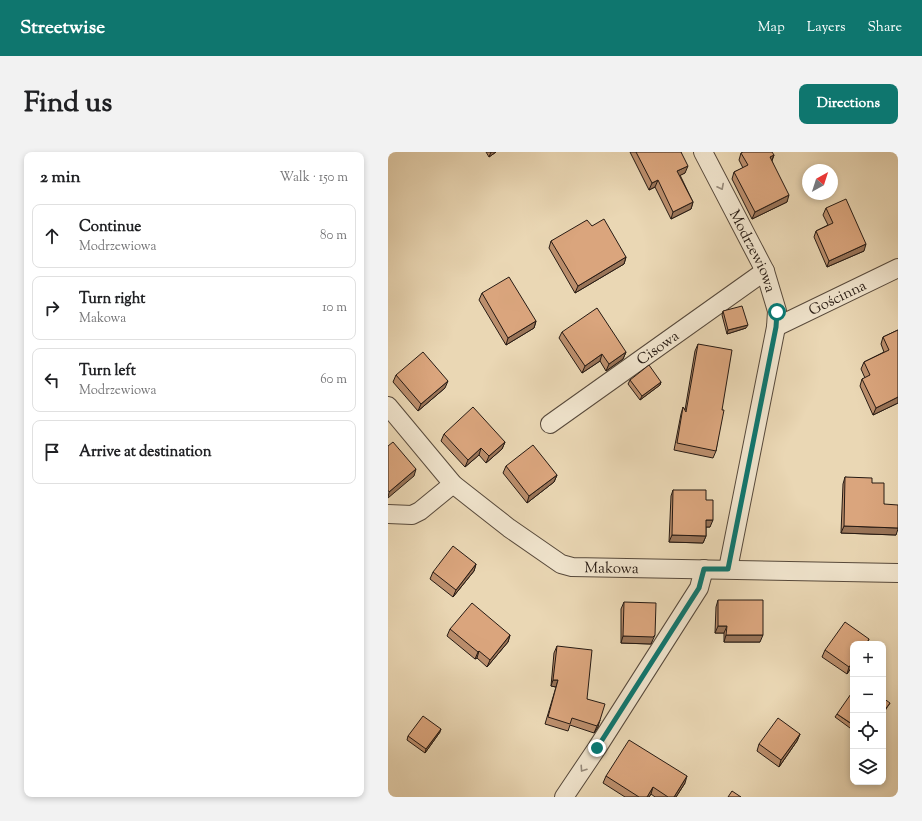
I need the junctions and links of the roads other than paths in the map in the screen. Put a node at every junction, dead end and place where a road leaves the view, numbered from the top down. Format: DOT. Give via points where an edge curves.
graph roads {
  1 [pos="703,152"];
  2 [pos="898,268"];
  3 [pos="765,272"];
  4 [pos="776,327"];
  5 [pos="388,406"];
  6 [pos="550,424"];
  7 [pos="453,484"];
  8 [pos="388,514"];
  9 [pos="704,569"];
  10 [pos="728,569"];
  11 [pos="898,573"];
  12 [pos="564,797"];
  1 -- 3 [label="street, Modrzewiowa, one-way"];
  2 -- 4 [label="street, Gościnna"];
  3 -- 4 [label="street, Modrzewiowa" via="777,312"];
  3 -- 6 [label="street, Cisowa"];
  4 -- 10 [label="street, Modrzewiowa"];
  5 -- 7 [label="street, Makowa"];
  7 -- 8 [label="street" via="412,515"];
  7 -- 9 [label="street, Makowa" via="509,528 566,566"];
  9 -- 10 [label="street, Makowa"];
  9 -- 12 [label="street, one-way" via="699,588"];
  10 -- 11 [label="street, Makowa"];
}
